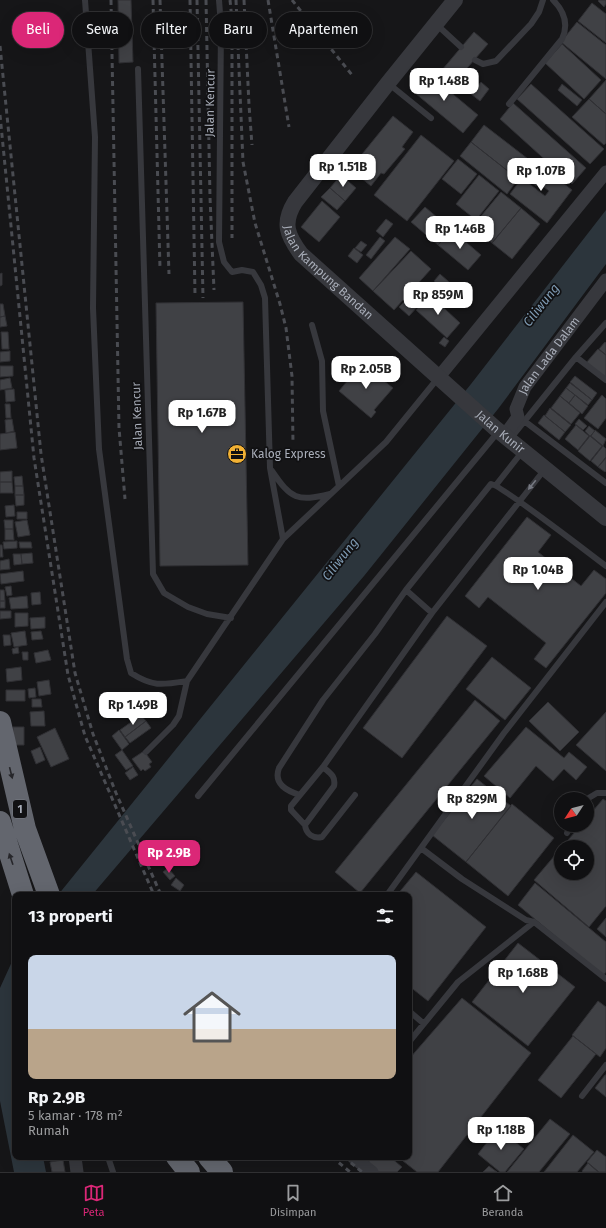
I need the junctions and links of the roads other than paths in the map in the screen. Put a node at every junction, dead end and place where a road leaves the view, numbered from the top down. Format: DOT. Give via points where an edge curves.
graph roads {
  1 [pos="85,0"];
  2 [pos="219,0"];
  3 [pos="543,0"];
  4 [pos="553,0"];
  5 [pos="450,2"];
  6 [pos="436,24"];
  7 [pos="461,47"];
  8 [pos="474,60"];
  9 [pos="138,69"];
  10 [pos="388,83"];
  11 [pos="509,104"];
  12 [pos="431,118"];
  13 [pos="606,172"];
  14 [pos="606,280"];
  15 [pos="606,323"];
  16 [pos="312,325"];
  17 [pos="576,356"];
  18 [pos="438,378"];
  19 [pos="606,380"];
  20 [pos="451,390"];
  21 [pos="522,419"];
  22 [pos="502,434"];
  23 [pos="523,451"];
  24 [pos="270,468"];
  25 [pos="548,470"];
  26 [pos="606,483"];
  27 [pos="496,485"];
  28 [pos="340,486"];
  29 [pos="332,493"];
  30 [pos="519,502"];
  31 [pos="606,511"];
  32 [pos="606,518"];
  33 [pos="283,539"];
  34 [pos="606,566"];
  35 [pos="406,590"];
  36 [pos="606,602"];
  37 [pos="432,613"];
  38 [pos="231,618"];
  39 [pos="187,681"];
  40 [pos="0,722"];
  41 [pos="146,752"];
  42 [pos="323,767"];
  43 [pos="606,793"];
  44 [pos="300,795"];
  45 [pos="355,795"];
  46 [pos="594,795"];
  47 [pos="198,796"];
  48 [pos="0,822"];
  49 [pos="305,825"];
  50 [pos="421,848"];
  51 [pos="22,892"];
  52 [pos="48,892"];
  53 [pos="389,892"];
  54 [pos="534,922"];
  55 [pos="606,979"];
  56 [pos="412,1014"];
  57 [pos="423,1023"];
  58 [pos="412,1038"];
  59 [pos="606,1065"];
  60 [pos="582,1096"];
  61 [pos="75,1160"];
  62 [pos="109,1160"];
  63 [pos="179,1160"];
  64 [pos="212,1160"];
  65 [pos="357,1160"];
  66 [pos="77,1172"];
  67 [pos="113,1172"];
  68 [pos="189,1172"];
  69 [pos="222,1172"];
  70 [pos="372,1172"];
  1 -- 39 [label="lane" via="95,137 93,308 99,449 127,659 131,673 146,682 167,684"];
  2 -- 24 [label="lane, Jalan Kencur" via="219,242 224,262 232,272 253,272 265,298"];
  3 -- 8 [label="lane" via="536,18 496,60 483,64"];
  4 -- 11 [label="lane" via="560,7 566,22 566,30 562,39"];
  5 -- 6 [label="street, Jalan Kampung Bandan"];
  6 -- 7 [label="lane"];
  6 -- 10 [label="street, Jalan Kampung Bandan"];
  9 -- 38 [label="lane, Jalan Kencur" via="153,574 164,593 188,607 207,614"];
  10 -- 12 [label="lane"];
  10 -- 18 [label="street, Jalan Kampung Bandan" via="295,202 288,214 287,224 292,243 301,254"];
  13 -- 18 [label="street"];
  14 -- 21 [label="street, Jalan Lada Dalam" via="525,387 516,409"];
  15 -- 17 [label="lane"];
  16 -- 28 [label="lane" via="322,361 323,411"];
  17 -- 19 [label="lane"];
  17 -- 21 [label="lane"];
  18 -- 20 [label="street, Jalan Kampung Bandan"];
  18 -- 28 [label="lane" via="386,442"];
  20 -- 22 [label="street, Jalan Kunir"];
  21 -- 22 [label="street, Jalan Lada Dalam"];
  21 -- 26 [label="lane"];
  22 -- 23 [label="street, Jalan Kunir"];
  22 -- 47 [label="lane"];
  23 -- 25 [label="street, Jalan Kunir"];
  23 -- 27 [label="lane"];
  24 -- 29 [label="lane" via="285,490 294,496 311,498"];
  24 -- 33 [label="lane, Jalan Kencur"];
  25 -- 30 [label="lane, one-way"];
  25 -- 31 [label="street, Jalan Kunir" via="569,482"];
  25 -- 32 [label="street, Jalan Kunir"];
  27 -- 30 [label="lane"];
  27 -- 35 [label="lane" via="491,484 482,493"];
  28 -- 29 [label="lane"];
  29 -- 33 [label="lane"];
  30 -- 34 [label="lane"];
  30 -- 37 [label="lane"];
  33 -- 38 [label="lane"];
  35 -- 37 [label="lane"];
  35 -- 44 [label="lane" via="323,700 279,768 277,778 280,784"];
  36 -- 50 [label="lane" via="504,733"];
  37 -- 42 [label="lane"];
  38 -- 39 [label="lane"];
  39 -- 41 [label="lane" via="179,716 174,725"];
  40 -- 52 [label="highway, 1, one-way" via="25,829"];
  42 -- 44 [label="lane"];
  42 -- 49 [label="lane" via="333,776 334,786"];
  43 -- 46 [label="lane"];
  44 -- 49 [label="lane" via="291,806 291,810"];
  45 -- 49 [label="lane" via="322,837 310,836"];
  51 -- 48 [label="highway, 1, one-way"];
  50 -- 53 [label="lane"];
  50 -- 54 [label="lane" via="462,879 526,920"];
  54 -- 55 [label="lane"];
  54 -- 57 [label="lane" via="458,982"];
  56 -- 57 [label="lane"];
  57 -- 58 [label="lane"];
  59 -- 60 [label="lane"];
  61 -- 66 [label="street"];
  62 -- 67 [label="lane"];
  63 -- 68 [label="highway"];
  64 -- 69 [label="highway"];
  65 -- 70 [label="street"];
}
